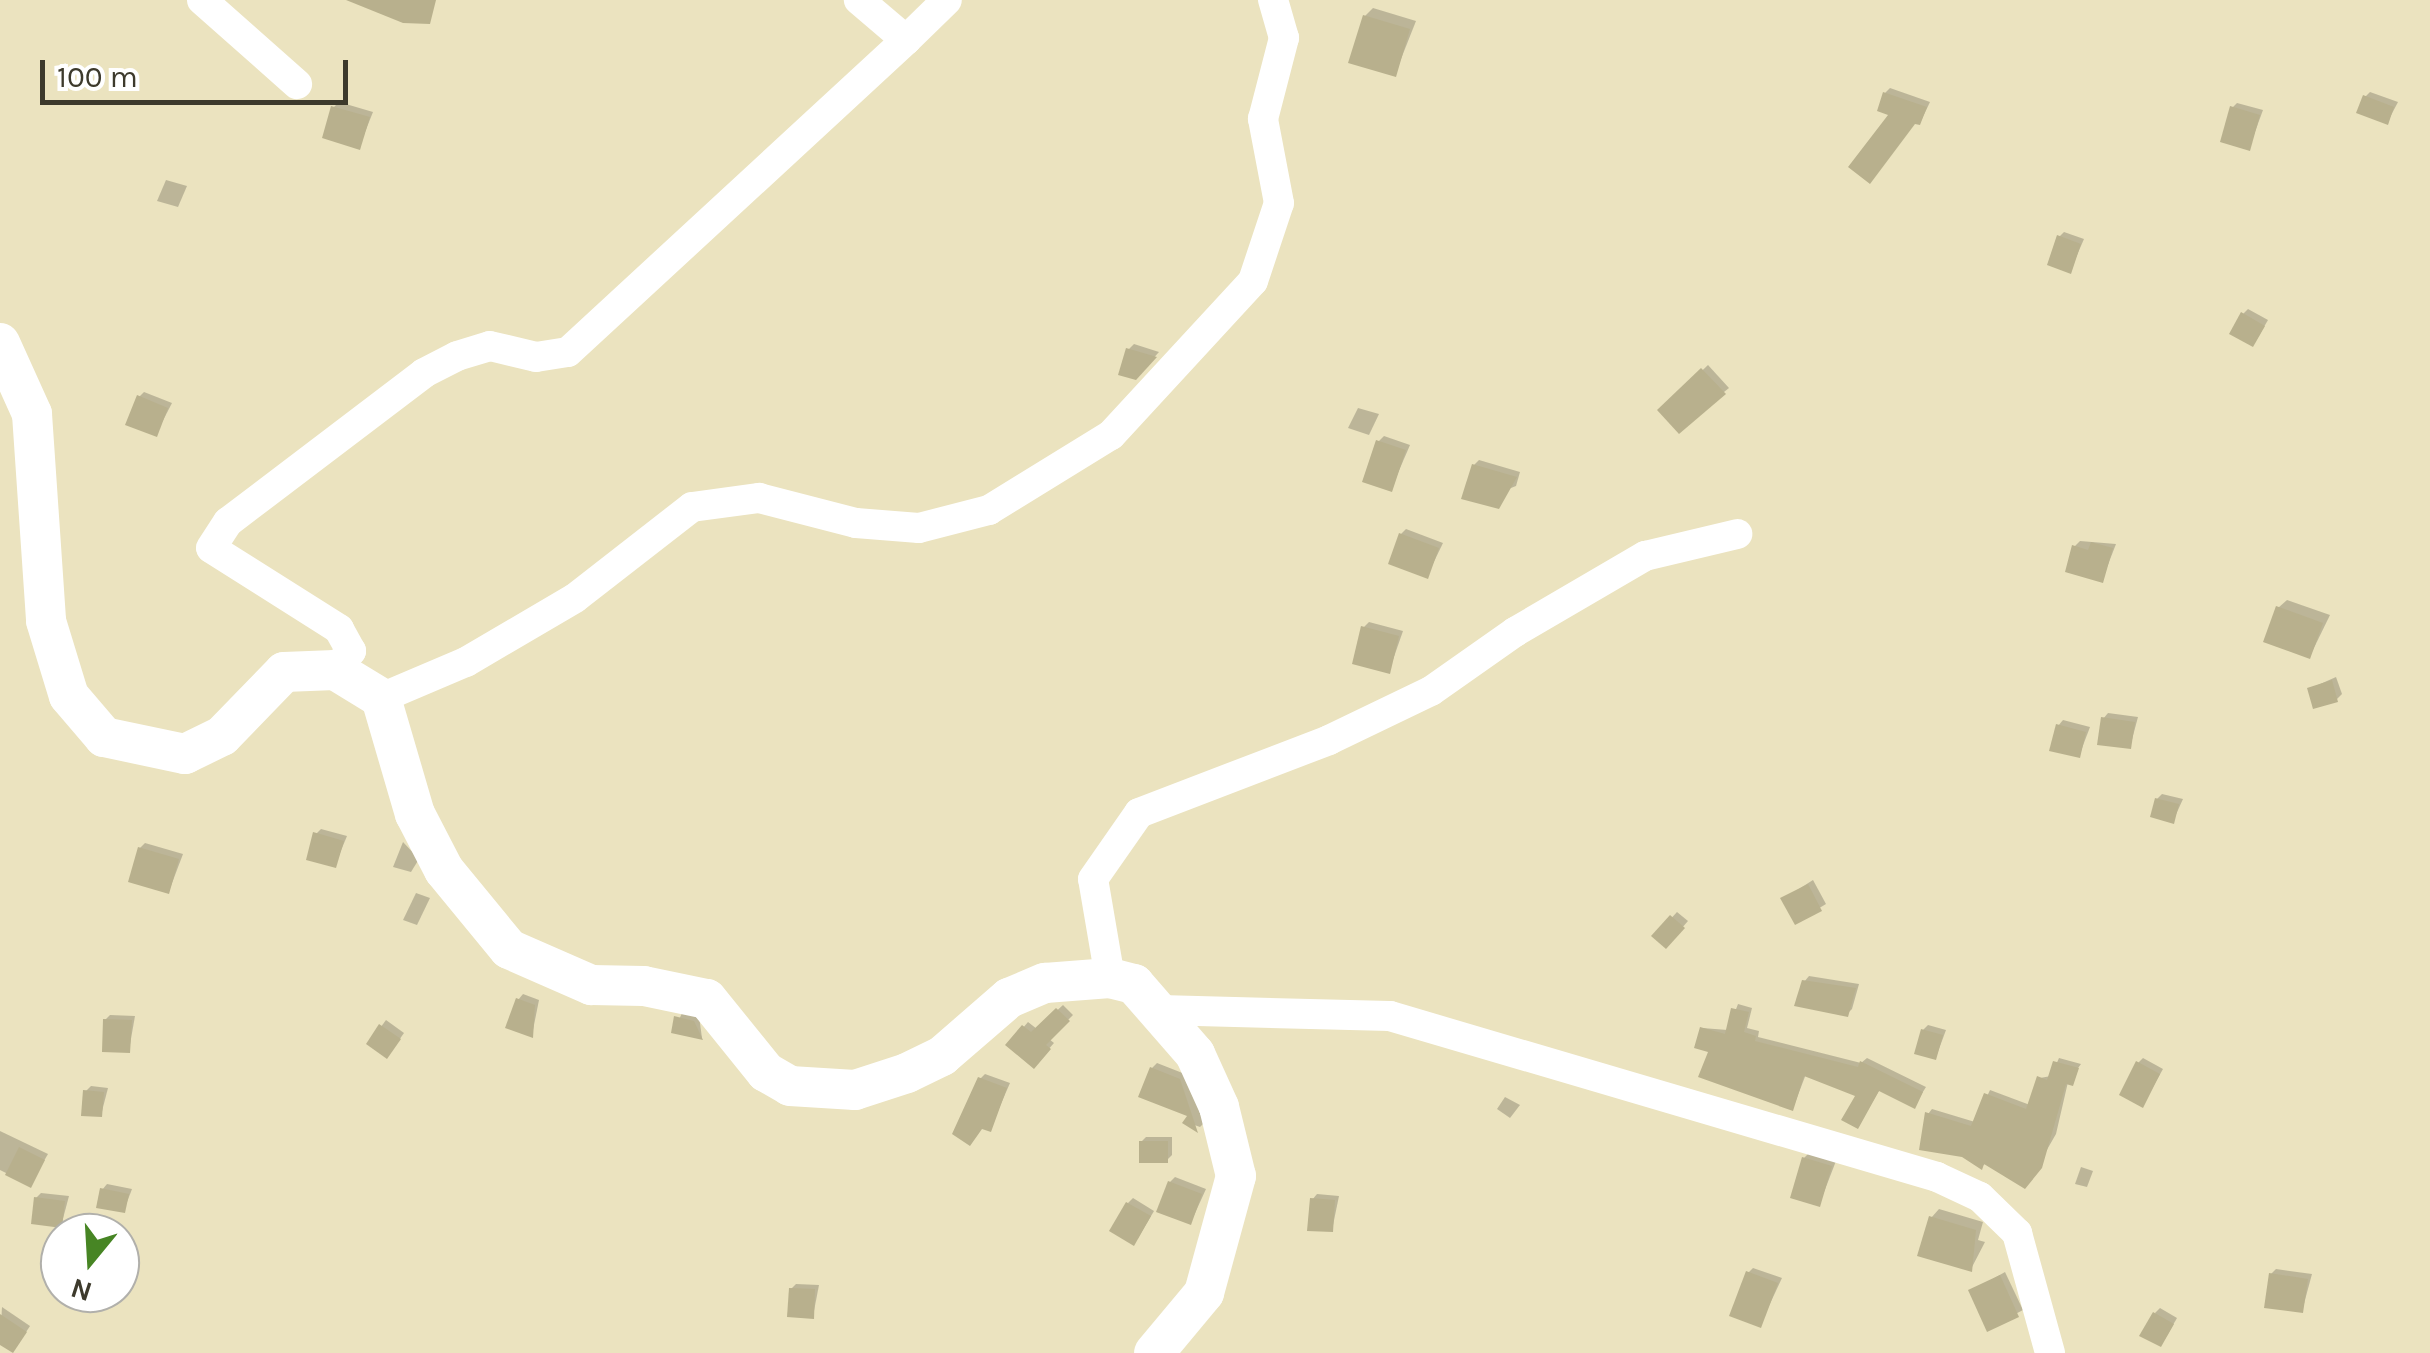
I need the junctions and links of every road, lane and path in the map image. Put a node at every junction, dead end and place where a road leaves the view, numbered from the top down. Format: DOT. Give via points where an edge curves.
graph roads {
  1 [pos="202,0"];
  2 [pos="859,0"];
  3 [pos="947,0"];
  4 [pos="1273,0"];
  5 [pos="906,40"];
  6 [pos="297,84"];
  7 [pos="0,343"];
  8 [pos="1737,534"];
  9 [pos="335,670"];
  10 [pos="381,698"];
  11 [pos="1110,978"];
  12 [pos="1160,1010"];
  13 [pos="1154,1353"];
  14 [pos="2050,1353"];
  1 -- 6 [label="street"];
  2 -- 5 [label="street"];
  3 -- 5 [label="street"];
  4 -- 10 [label="street" via="1284,38 1263,119 1279,203 1254,281 1111,435 989,510 919,528 856,522 758,498 692,507 575,598 466,662"];
  5 -- 9 [label="street" via="568,352 536,357 490,346 424,372 228,522 211,548 338,629 351,650"];
  7 -- 9 [label="main road" via="32,414 46,621 69,696 104,737 186,754 222,736 284,672"];
  8 -- 11 [label="street" via="1645,556 1515,632 1431,691 1329,740 1139,813 1093,879"];
  9 -- 10 [label="main road"];
  10 -- 11 [label="main road" via="415,814 437,856 509,949 591,986 644,986 707,999 766,1072 790,1086 855,1090 908,1073 942,1056 1009,998 1044,983"];
  11 -- 12 [label="main road" via="1134,984"];
  12 -- 13 [label="main road" via="1195,1054 1236,1176 1204,1294"];
  12 -- 14 [label="street" via="1390,1016 1937,1178 1980,1196 2017,1233"];
}
